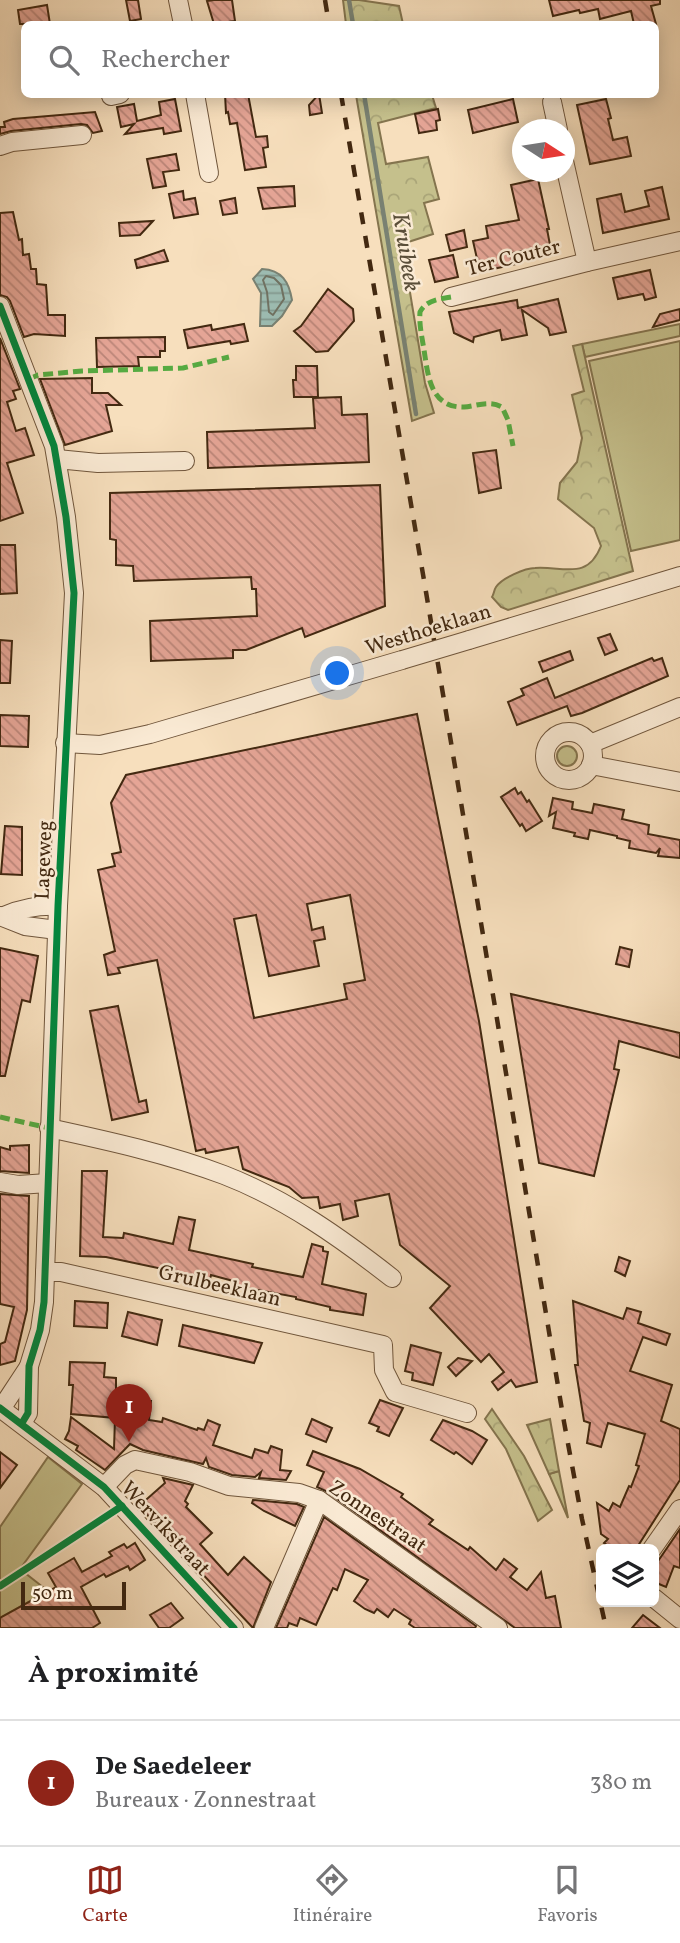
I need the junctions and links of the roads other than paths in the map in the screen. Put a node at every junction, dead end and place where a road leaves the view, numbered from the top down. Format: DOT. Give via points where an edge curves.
graph roads {
  1 [pos="178,0"];
  2 [pos="182,21"];
  3 [pos="196,98"];
  4 [pos="552,102"];
  5 [pos="556,119"];
  6 [pos="82,135"];
  7 [pos="0,146"];
  8 [pos="209,173"];
  9 [pos="570,182"];
  10 [pos="680,242"];
  11 [pos="587,262"];
  12 [pos="451,297"];
  13 [pos="0,306"];
  14 [pos="57,459"];
  15 [pos="185,461"];
  16 [pos="680,576"];
  17 [pos="680,707"];
  18 [pos="65,743"];
  19 [pos="590,744"];
  20 [pos="592,765"];
  21 [pos="680,782"];
  22 [pos="58,906"];
  23 [pos="2,916"];
  24 [pos="57,930"];
  25 [pos="50,1128"];
  26 [pos="0,1182"];
  27 [pos="48,1183"];
  28 [pos="46,1272"];
  29 [pos="392,1278"];
  30 [pos="29,1366"];
  31 [pos="1,1409"];
  32 [pos="467,1413"];
  33 [pos="22,1423"];
  34 [pos="104,1487"];
  35 [pos="320,1500"];
  36 [pos="680,1509"];
  37 [pos="656,1544"];
  38 [pos="659,1602"];
  39 [pos="680,1619"];
  40 [pos="234,1628"];
  41 [pos="264,1628"];
  42 [pos="498,1628"];
  1 -- 2 [label="street"];
  3 -- 8 [label="street"];
  4 -- 5 [label="street"];
  6 -- 7 [label="street"];
  9 -- 11 [label="street, Ter Couter"];
  10 -- 11 [label="street, Ter Couter"];
  11 -- 12 [label="street, Ter Couter"];
  13 -- 14 [label="street, Lageweg"];
  14 -- 15 [label="street"];
  14 -- 18 [label="street, Lageweg" via="74,593"];
  16 -- 18 [label="street, Westhoeklaan, bridge" via="150,734 100,745"];
  17 -- 19 [label="street"];
  18 -- 22 [label="street, Lageweg"];
  19 -- 20 [label="street"];
  19 -- 20 [label="street" via="577,733 564,733 550,741 545,758 553,774 569,780 584,775"];
  20 -- 21 [label="street"];
  22 -- 23 [label="street" via="38,905"];
  22 -- 24 [label="street, Lageweg"];
  23 -- 24 [label="street" via="25,926"];
  24 -- 25 [label="street, Lageweg"];
  25 -- 27 [label="street, Lageweg"];
  25 -- 29 [label="street" via="172,1157 227,1176 317,1223"];
  26 -- 27 [label="street"];
  27 -- 28 [label="street, Lageweg"];
  28 -- 30 [label="street, Lageweg" via="40,1330"];
  28 -- 32 [label="street, Grulbeeklaan" via="383,1345 384,1370 395,1392"];
  30 -- 31 [label="street, Lageweg"];
  30 -- 33 [label="street, Lageweg" via="28,1413"];
  31 -- 33 [label="street, Wervikstraat"];
  33 -- 34 [label="street, Wervikstraat"];
  34 -- 35 [label="street, Zonnestraat" via="135,1460 229,1486 299,1493"];
  34 -- 40 [label="street, Wervikstraat"];
  35 -- 41 [label="street"];
  35 -- 42 [label="street, Zonnestraat"];
  36 -- 37 [label="street"];
  38 -- 39 [label="street"];
}
